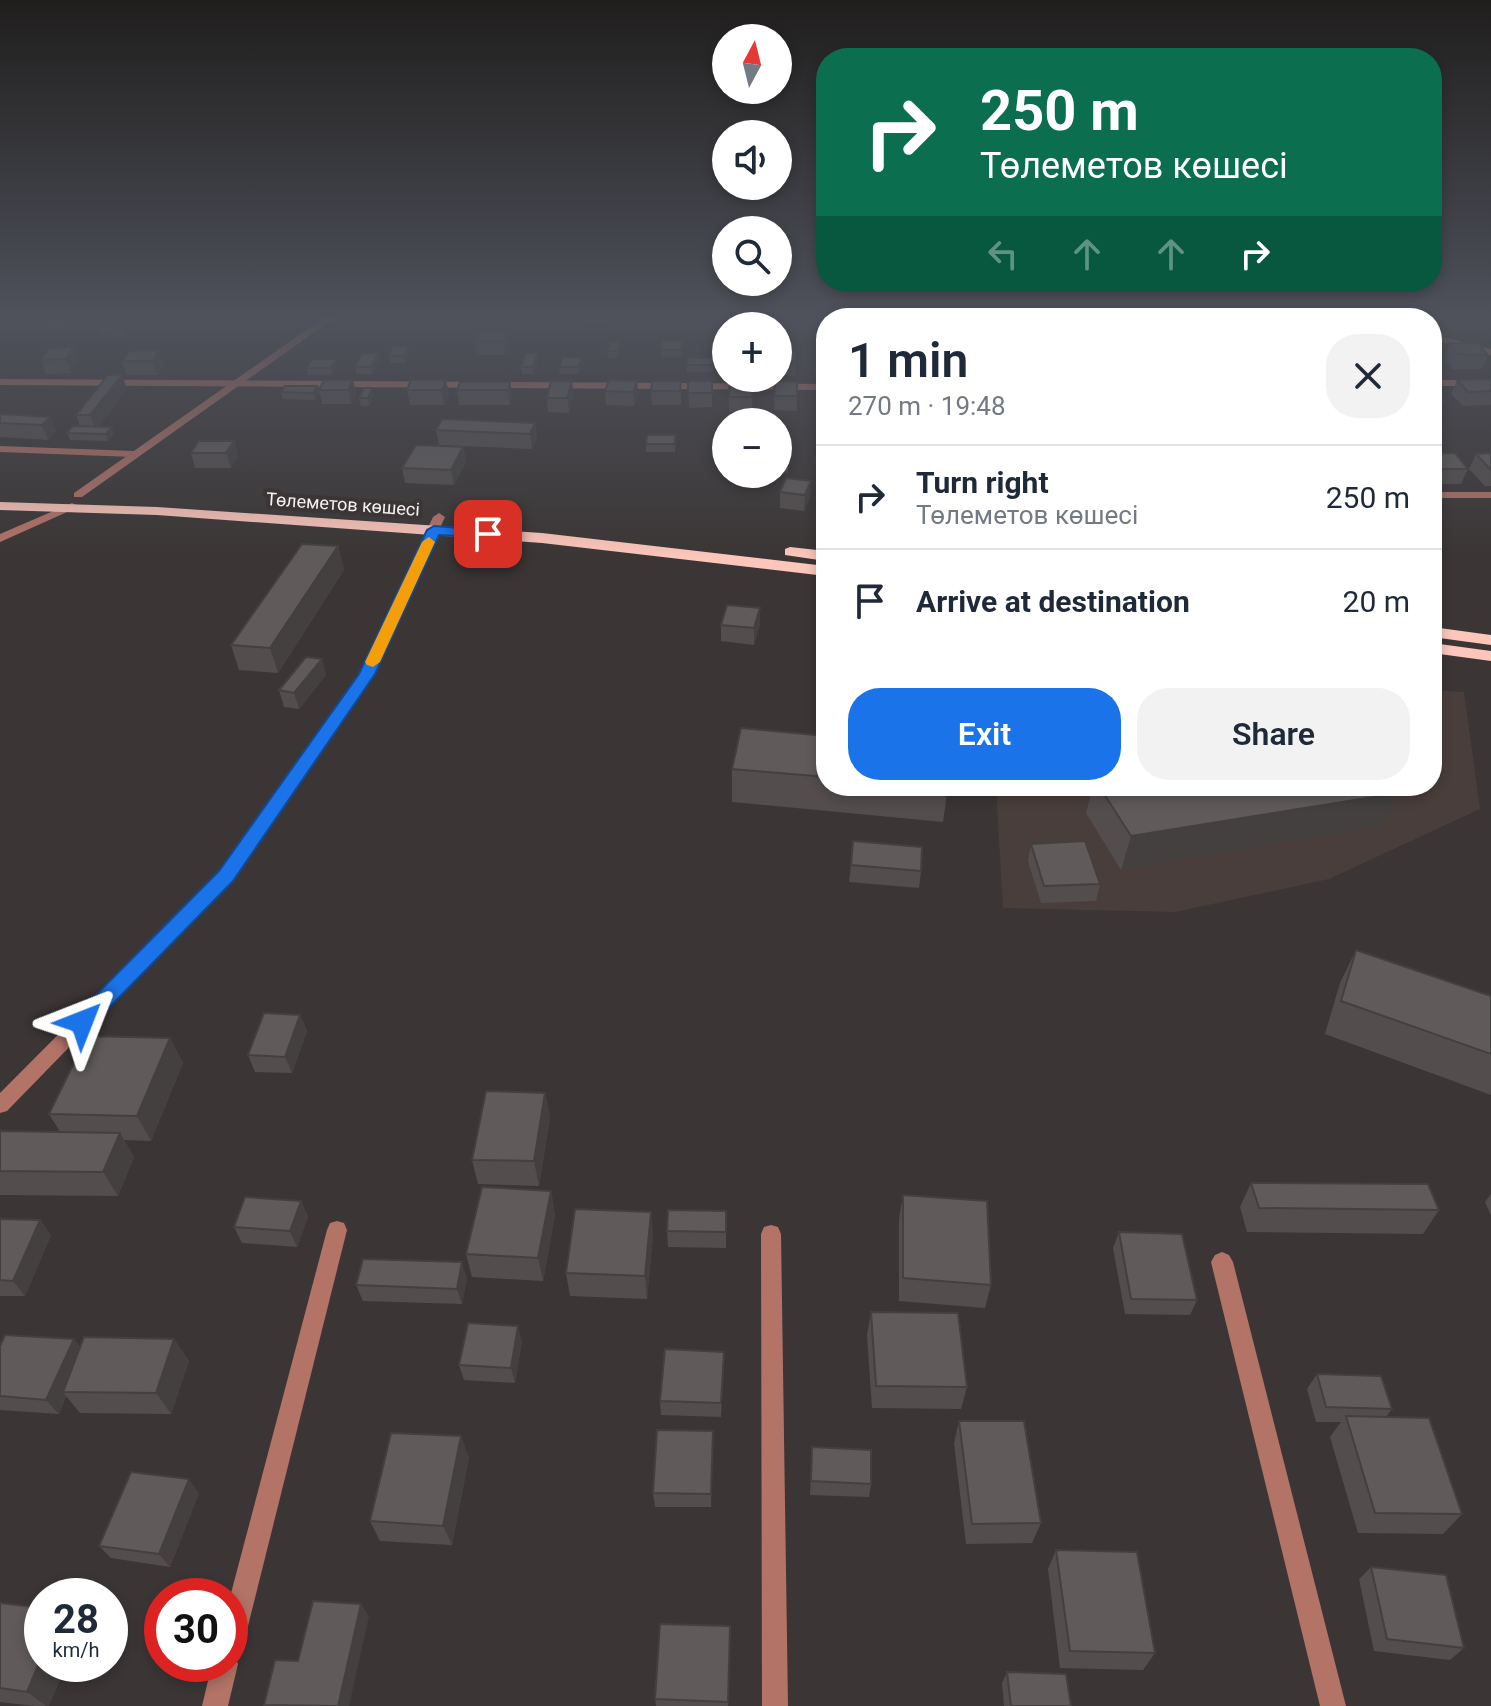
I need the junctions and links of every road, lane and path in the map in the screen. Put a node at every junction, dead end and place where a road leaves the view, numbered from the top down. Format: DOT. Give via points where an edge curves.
graph roads {
  1 [pos="218,399"];
  2 [pos="0,449"];
  3 [pos="134,454"];
  4 [pos="0,494"];
  5 [pos="1442,495"];
  6 [pos="1491,495"];
  7 [pos="75,500"];
  8 [pos="0,506"];
  9 [pos="437,524"];
  10 [pos="0,538"];
  11 [pos="816,555"];
  12 [pos="816,570"];
  13 [pos="1442,633"];
  14 [pos="1491,640"];
  15 [pos="1442,649"];
  16 [pos="1491,656"];
  17 [pos="0,1105"];
  18 [pos="337,1230"];
  19 [pos="771,1234"];
  20 [pos="1222,1262"];
  21 [pos="247,1578"];
  22 [pos="221,1682"];
  23 [pos="215,1706"];
  24 [pos="775,1706"];
  25 [pos="1333,1706"];
  1 -- 3 [label="street"];
  2 -- 3 [label="street"];
  3 -- 7 [label="street"];
  4 -- 7 [label="main road, Төлеметов көшесі"];
  5 -- 6 [label="street"];
  7 -- 8 [label="main road, Төлеметов көшесі"];
  7 -- 9 [label="main road, Төлеметов көшесі"];
  7 -- 10 [label="street"];
  9 -- 11 [label="main road, Төлеметов көшесі" via="649,536"];
  9 -- 12 [label="main road, Төлеметов көшесі"];
  9 -- 17 [label="street" via="367,674 226,876"];
  13 -- 14 [label="main road"];
  15 -- 16 [label="main road"];
  18 -- 21 [label="street"];
  19 -- 24 [label="street"];
  20 -- 25 [label="street"];
  22 -- 23 [label="street"];
}
